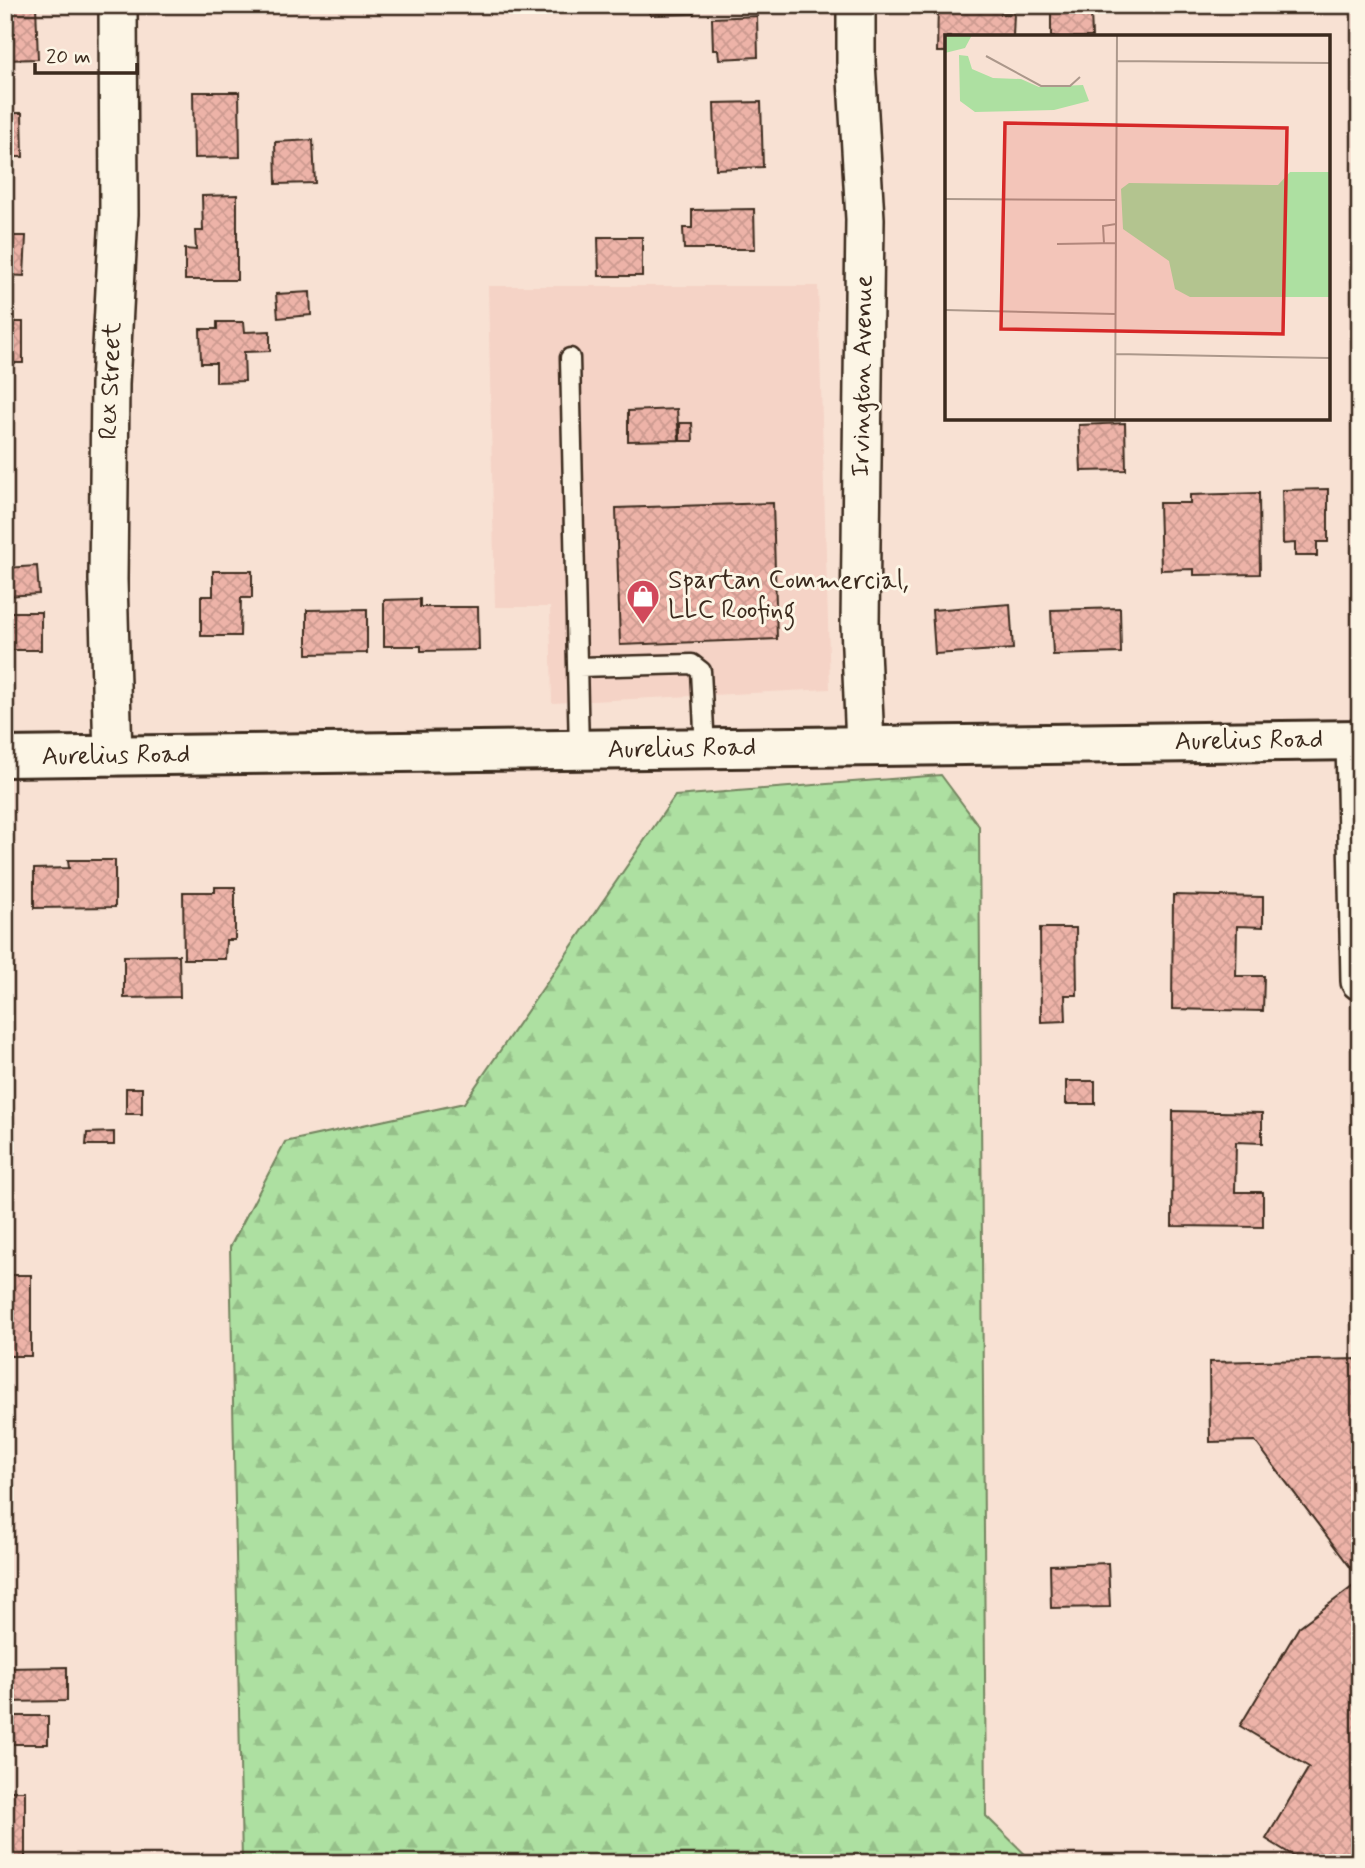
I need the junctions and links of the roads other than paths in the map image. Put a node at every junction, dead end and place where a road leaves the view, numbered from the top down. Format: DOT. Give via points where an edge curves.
graph roads {
  1 [pos="118,5"];
  2 [pos="856,5"];
  3 [pos="570,358"];
  4 [pos="578,667"];
  5 [pos="1358,740"];
  6 [pos="865,746"];
  7 [pos="705,749"];
  8 [pos="579,750"];
  9 [pos="113,756"];
  10 [pos="5,757"];
  11 [pos="1360,981"];
  1 -- 9 [label="street, Rex Street" via="119,214 110,384 108,580"];
  2 -- 6 [label="street, Irvington Avenue" via="865,219 860,624"];
  3 -- 4 [label="lane"];
  4 -- 7 [label="lane" via="692,664 701,671"];
  4 -- 8 [label="lane"];
  5 -- 6 [label="street, Aurelius Road"];
  5 -- 11 [label="street"];
  6 -- 7 [label="street, Aurelius Road"];
  7 -- 8 [label="street, Aurelius Road"];
  8 -- 9 [label="street, Aurelius Road"];
  9 -- 10 [label="street, Aurelius Road"];
}
